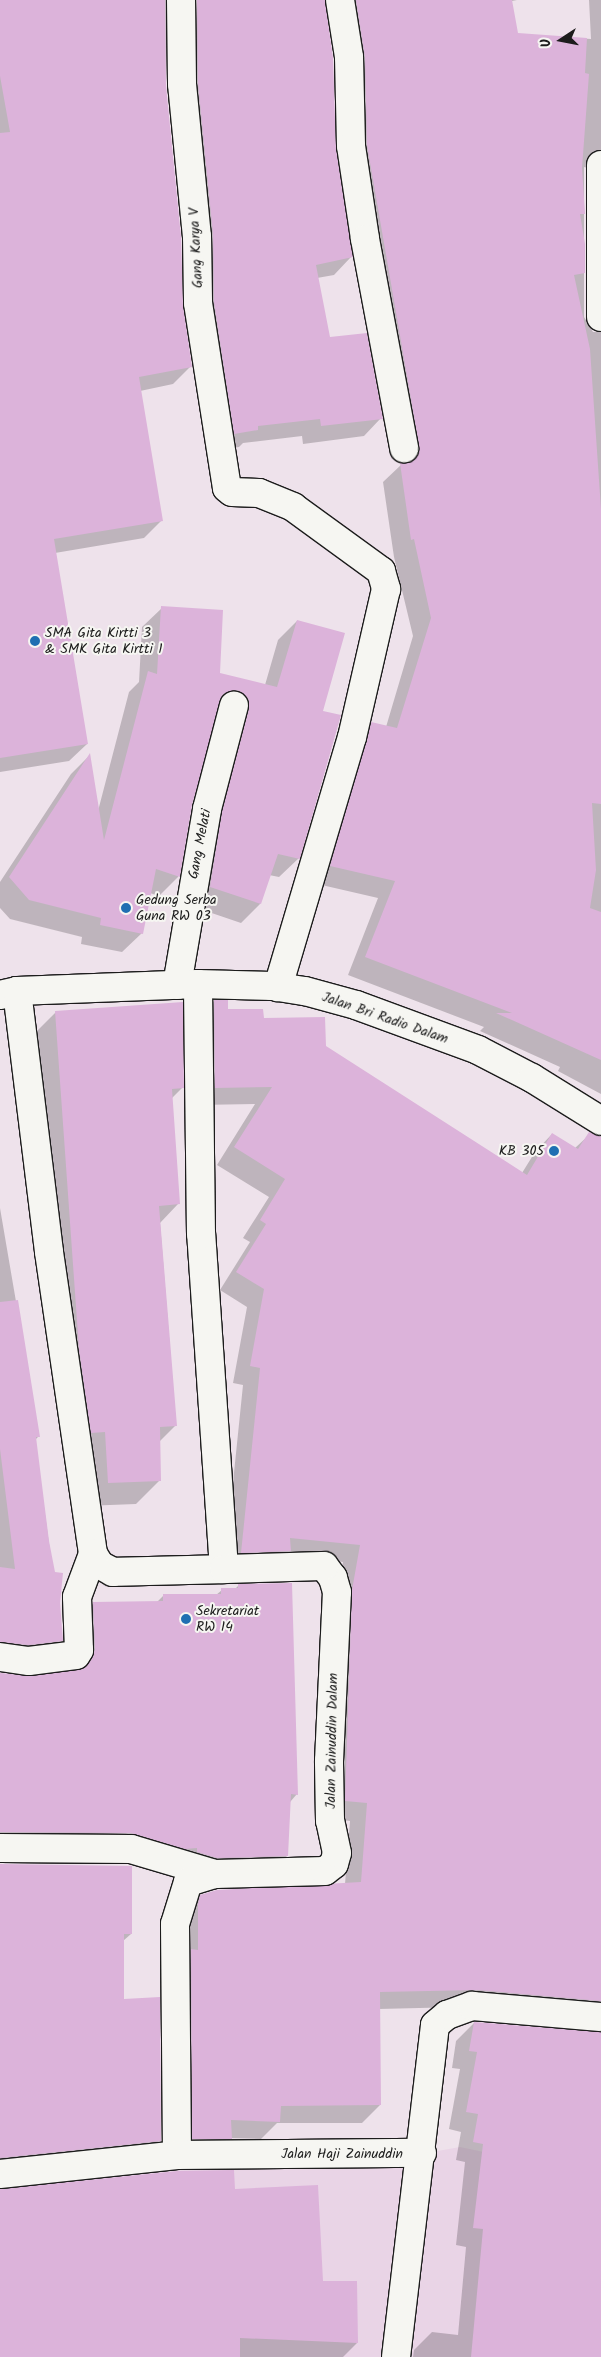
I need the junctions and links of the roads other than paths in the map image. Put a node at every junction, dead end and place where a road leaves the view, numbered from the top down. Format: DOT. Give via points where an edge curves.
graph roads {
  1 [pos="181,0"];
  2 [pos="340,0"];
  3 [pos="601,165"];
  4 [pos="601,317"];
  5 [pos="404,448"];
  6 [pos="234,705"];
  7 [pos="187,984"];
  8 [pos="278,987"];
  9 [pos="8,993"];
  10 [pos="601,1120"];
  11 [pos="93,1554"];
  12 [pos="224,1569"];
  13 [pos="0,1657"];
  14 [pos="0,1848"];
  15 [pos="215,1874"];
  16 [pos="601,2017"];
  17 [pos="422,2154"];
  18 [pos="177,2155"];
  19 [pos="0,2174"];
  20 [pos="396,2357"];
  1 -- 8 [label="street, Gang Karya V" via="182,84 197,236 198,303 226,482 232,492 259,492 293,507 381,571 386,589 352,737"];
  2 -- 5 [label="street" via="349,57 351,146 364,239"];
  3 -- 4 [label="street"];
  6 -- 7 [label="street, Gang Melati" via="207,809"];
  7 -- 8 [label="street, Jalan Bri Radio Dalam"];
  7 -- 9 [label="street, Jalan Bri Radio Dalam"];
  7 -- 12 [label="street, Gang Melati"];
  8 -- 10 [label="street, Jalan Bri Radio Dalam" via="356,1005 478,1050"];
  9 -- 11 [label="street"];
  11 -- 12 [label="street" via="100,1565 113,1572"];
  11 -- 13 [label="street" via="77,1597 79,1650 76,1655 29,1661"];
  12 -- 15 [label="street, Jalan Zainuddin Dalam" via="324,1566 333,1578 337,1592 329,1761 330,1821 337,1853 334,1864 325,1871"];
  14 -- 15 [label="street" via="131,1849"];
  15 -- 18 [label="street, Jalan Zainuddin Dalam" via="188,1882 175,1924"];
  16 -- 17 [label="street" via="472,2006 447,2015 436,2026"];
  17 -- 18 [label="street, Jalan Haji Zainuddin"];
  17 -- 20 [label="street, Jalan Haji Zainuddin"];
  18 -- 19 [label="street, Jalan Haji Zainuddin"];
}
